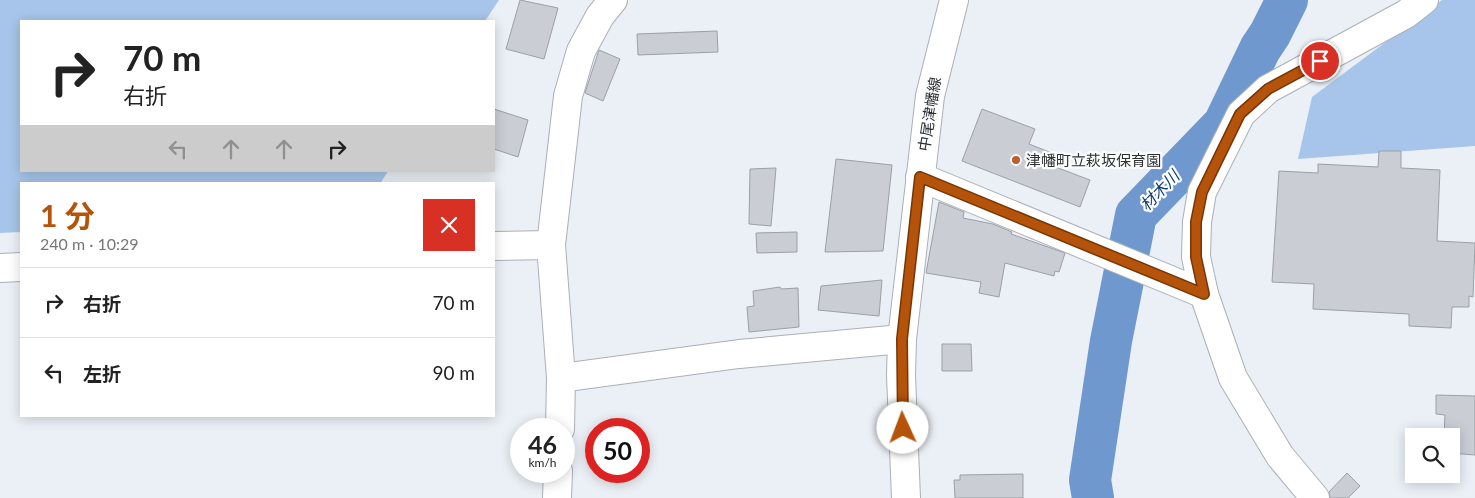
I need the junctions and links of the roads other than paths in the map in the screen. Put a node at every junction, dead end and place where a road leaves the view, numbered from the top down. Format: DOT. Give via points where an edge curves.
graph roads {
  1 [pos="613,0"];
  2 [pos="954,0"];
  3 [pos="1424,0"];
  4 [pos="920,177"];
  5 [pos="551,245"];
  6 [pos="495,246"];
  7 [pos="20,267"];
  8 [pos="0,268"];
  9 [pos="1204,294"];
  10 [pos="902,339"];
  11 [pos="562,378"];
  12 [pos="560,418"];
  13 [pos="558,483"];
  14 [pos="557,498"];
  15 [pos="906,498"];
  16 [pos="1315,498"];
  1 -- 5 [label="street" via="600,16 581,51 568,96"];
  2 -- 4 [label="street, 中尾津幡線" via="930,96"];
  3 -- 9 [label="street" via="1406,14 1268,89 1240,114 1202,192 1196,222 1196,257"];
  4 -- 9 [label="street"];
  4 -- 10 [label="street, 中尾津幡線"];
  5 -- 6 [label="street"];
  5 -- 11 [label="street"];
  7 -- 8 [label="street"];
  9 -- 16 [label="street" via="1233,378 1280,456"];
  10 -- 11 [label="street" via="740,354"];
  10 -- 15 [label="street, 中尾津幡線"];
  11 -- 12 [label="street"];
  13 -- 14 [label="street"];
}
